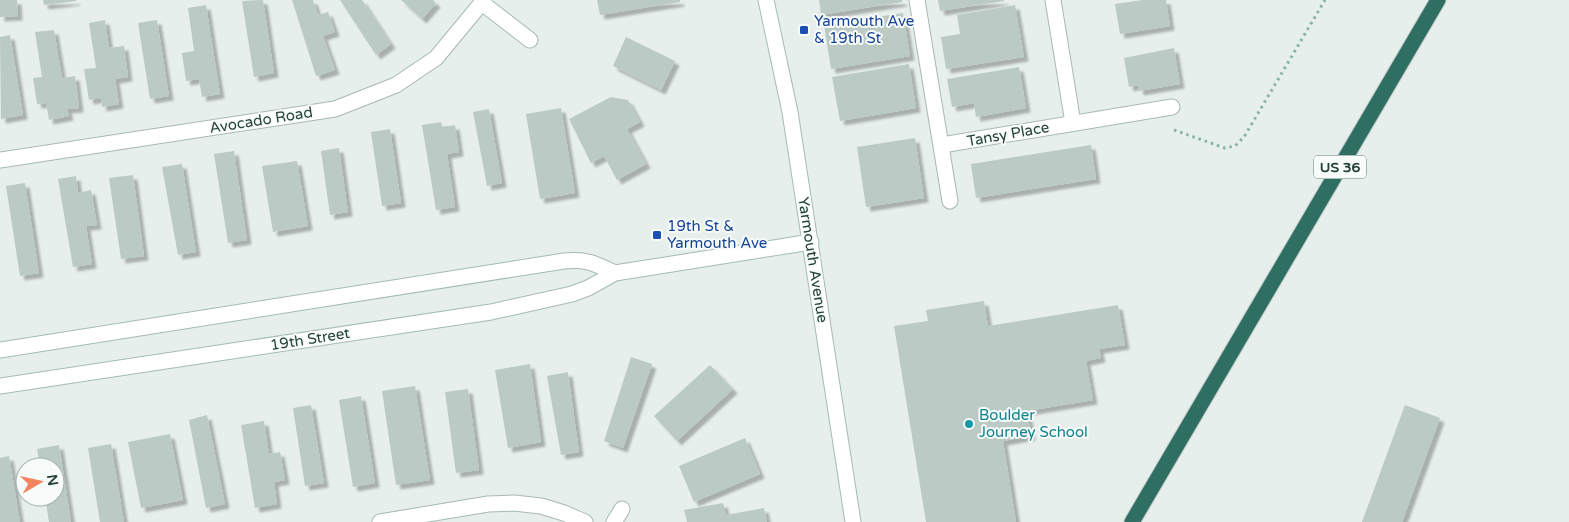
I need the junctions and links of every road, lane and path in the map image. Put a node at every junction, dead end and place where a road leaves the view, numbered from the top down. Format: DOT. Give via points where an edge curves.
graph roads {
  1 [pos="766,0"];
  2 [pos="917,0"];
  3 [pos="1053,0"];
  4 [pos="1325,0"];
  5 [pos="1438,0"];
  6 [pos="483,1"];
  7 [pos="530,40"];
  8 [pos="1172,107"];
  9 [pos="1074,123"];
  10 [pos="1168,127"];
  11 [pos="942,145"];
  12 [pos="0,160"];
  13 [pos="950,201"];
  14 [pos="811,242"];
  15 [pos="615,273"];
  16 [pos="0,350"];
  17 [pos="0,386"];
  18 [pos="622,509"];
  19 [pos="380,522"];
  20 [pos="585,522"];
  21 [pos="614,522"];
  22 [pos="853,522"];
  23 [pos="1132,522"];
  1 -- 14 [label="street, Yarmouth Avenue" via="786,90"];
  2 -- 11 [label="street"];
  3 -- 9 [label="street"];
  4 -- 10 [label="path" via="1244,137 1235,146 1225,148"];
  5 -- 23 [label="highway, US 36"];
  6 -- 7 [label="street"];
  6 -- 12 [label="street, Avocado Road" via="436,58 396,86 335,109"];
  8 -- 9 [label="street, Tansy Place"];
  9 -- 11 [label="street, Tansy Place"];
  11 -- 13 [label="street"];
  14 -- 15 [label="street, 19th Street"];
  14 -- 22 [label="street, Yarmouth Avenue"];
  15 -- 16 [label="street" via="592,262 564,261"];
  15 -- 17 [label="street, 19th Street" via="572,294 492,312"];
  18 -- 21 [label="street"];
  19 -- 20 [label="street" via="488,504 514,503 541,506"];
}
